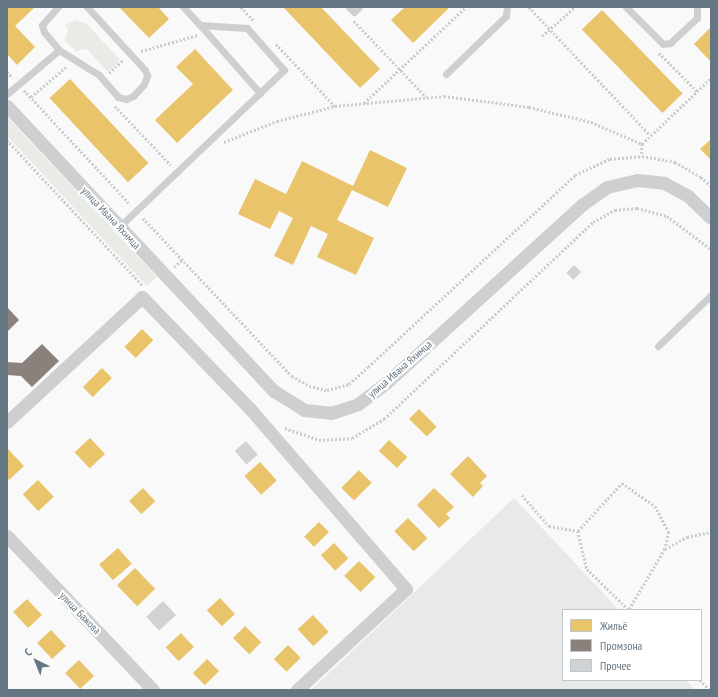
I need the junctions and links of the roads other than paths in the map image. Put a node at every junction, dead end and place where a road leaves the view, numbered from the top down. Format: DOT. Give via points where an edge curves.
graph roads {
  1 [pos="58,7"];
  2 [pos="87,7"];
  3 [pos="183,7"];
  4 [pos="349,7"];
  5 [pos="359,7"];
  6 [pos="506,7"];
  7 [pos="626,7"];
  8 [pos="697,7"];
  9 [pos="200,25"];
  10 [pos="59,50"];
  11 [pos="446,74"];
  12 [pos="260,92"];
  13 [pos="7,94"];
  14 [pos="7,106"];
  15 [pos="711,218"];
  16 [pos="119,226"];
  17 [pos="711,295"];
  18 [pos="658,346"];
  19 [pos="7,422"];
  20 [pos="7,536"];
  21 [pos="153,690"];
  22 [pos="297,690"];
  1 -- 10 [label="lane" via="42,25 44,32"];
  2 -- 10 [label="lane" via="145,70 147,76 144,84 133,96 126,99 118,97 102,79"];
  3 -- 9 [label="lane"];
  4 -- 5 [label="lane" via="354,12"];
  6 -- 11 [label="lane" via="506,16"];
  7 -- 8 [label="lane" via="663,44 670,43 697,18"];
  9 -- 12 [label="lane"];
  9 -- 12 [label="lane" via="247,28 284,70"];
  10 -- 13 [label="lane"];
  12 -- 16 [label="lane"];
  14 -- 16 [label="street, улица Ивана Яхимца"];
  15 -- 16 [label="street, улица Ивана Яхимца" via="687,195 664,183 637,180 607,187 583,204 385,384 358,404 331,413 304,410 274,390"];
  17 -- 18 [label="lane"];
  19 -- 22 [label="street" via="142,297 251,410 406,589"];
  20 -- 21 [label="street, улица Бажова"];
}
